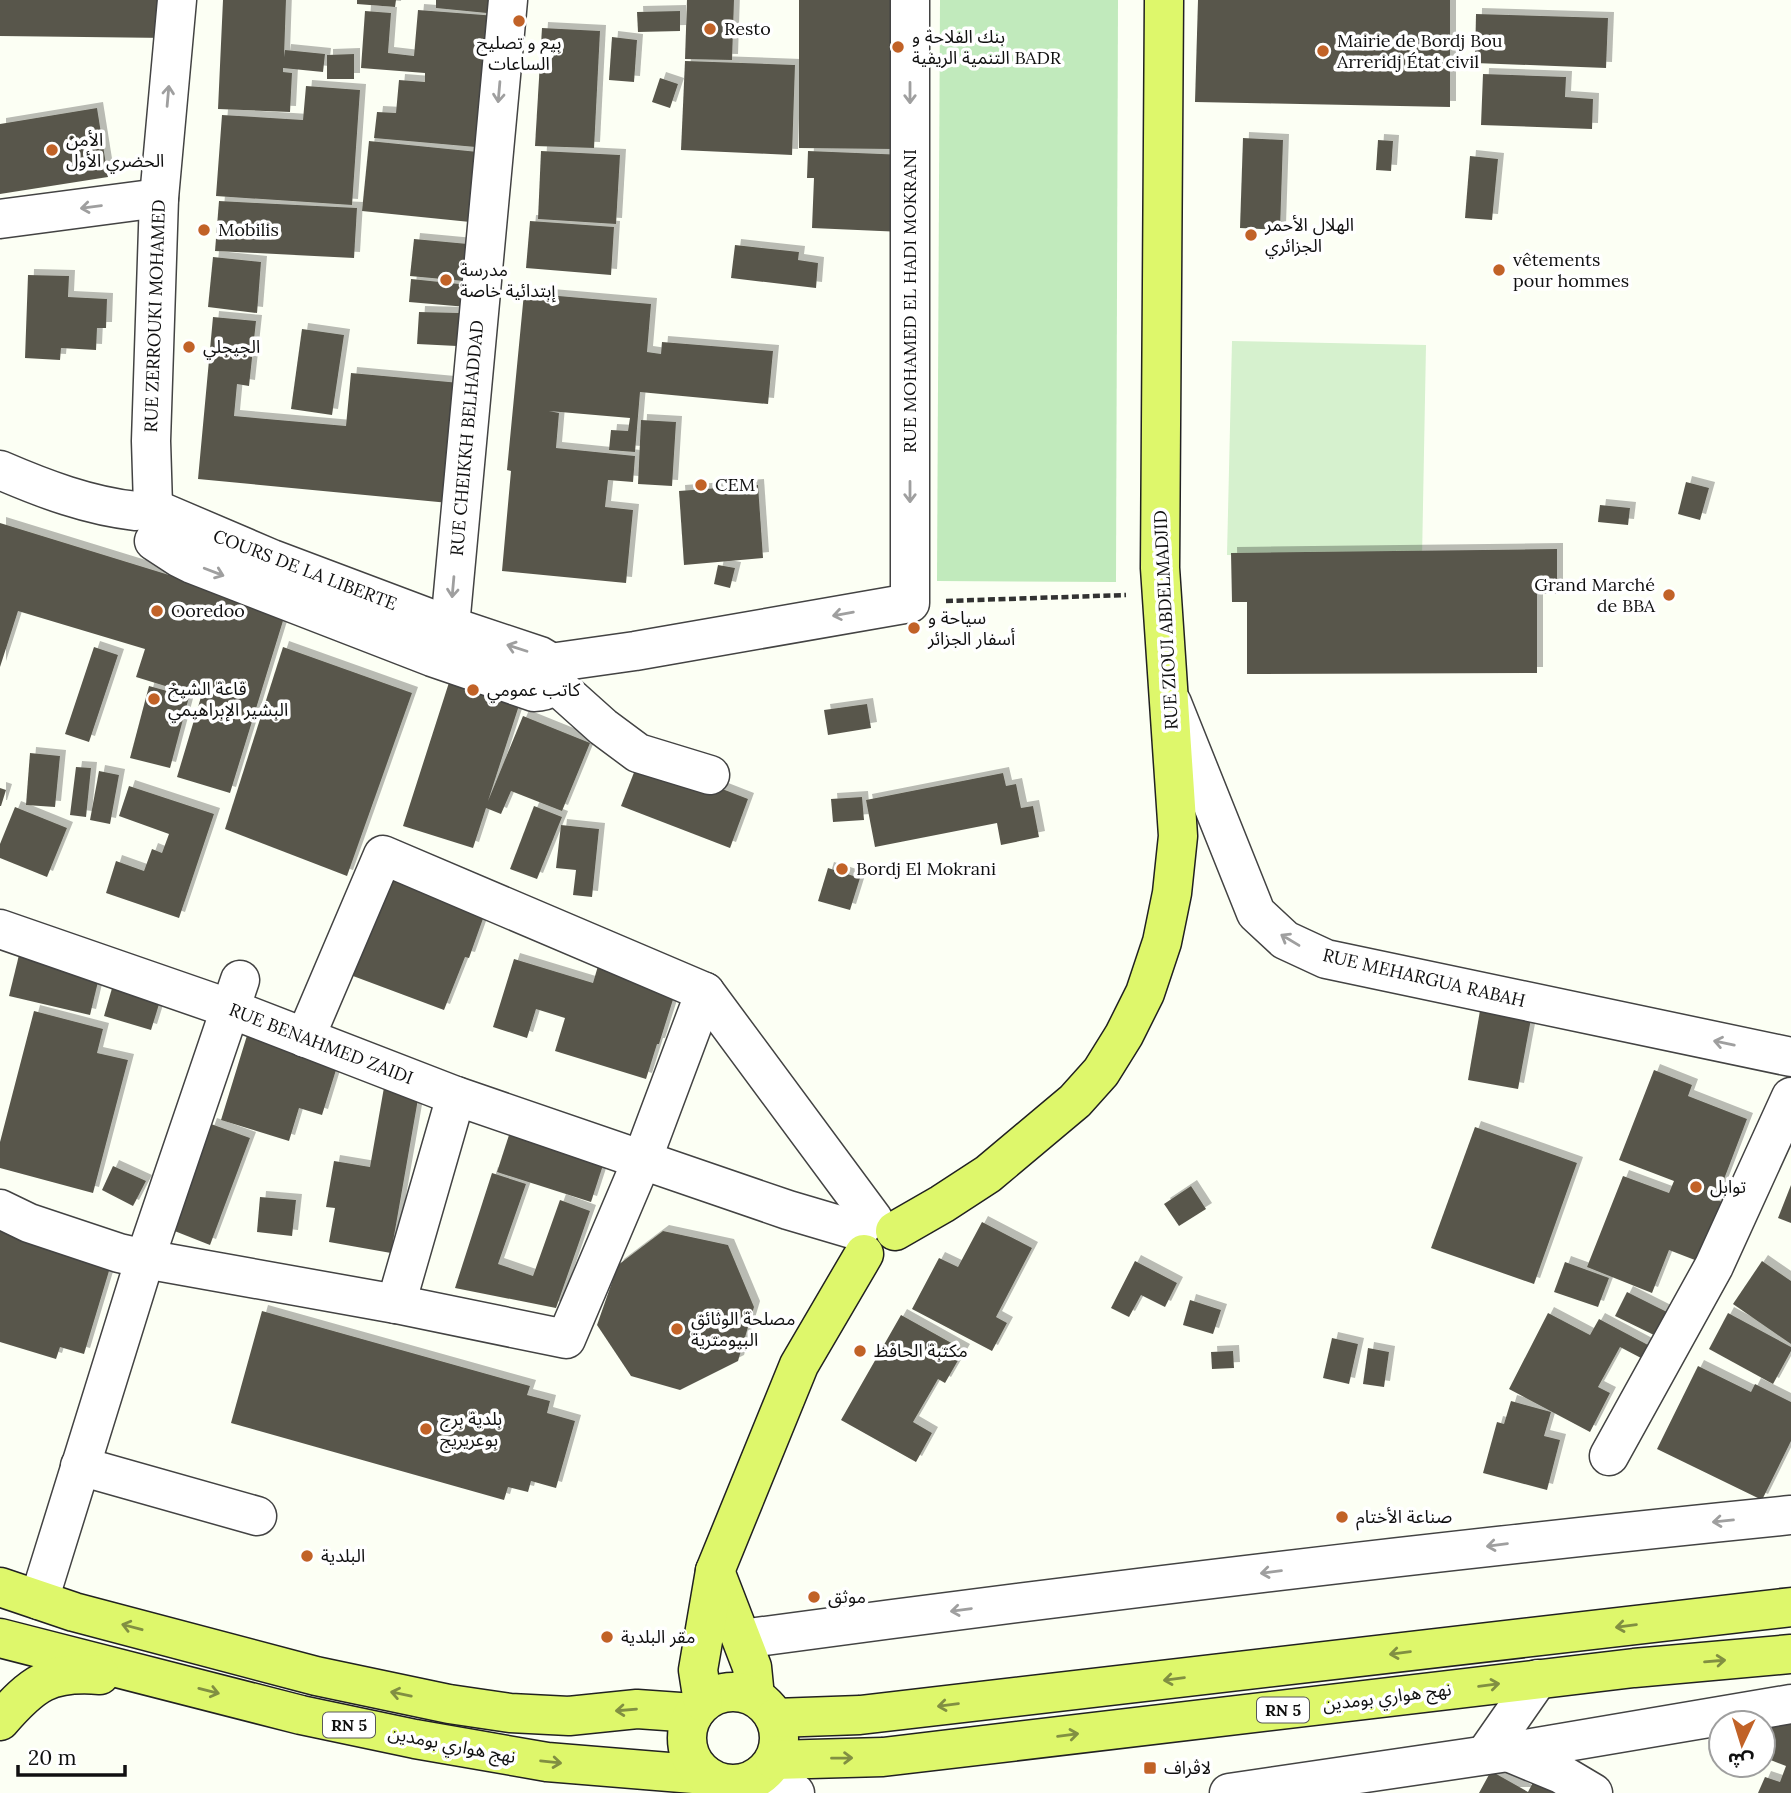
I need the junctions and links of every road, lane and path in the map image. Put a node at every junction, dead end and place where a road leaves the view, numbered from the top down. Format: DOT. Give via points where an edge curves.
graph roads {
  1 [pos="177,0"];
  2 [pos="508,0"];
  3 [pos="911,0"];
  4 [pos="1164,0"];
  5 [pos="159,198"];
  6 [pos="0,219"];
  7 [pos="0,470"];
  8 [pos="0,497"];
  9 [pos="147,521"];
  10 [pos="1162,594"];
  11 [pos="910,603"];
  12 [pos="441,641"];
  13 [pos="553,673"];
  14 [pos="1169,696"];
  15 [pos="710,775"];
  16 [pos="0,929"];
  17 [pos="705,992"];
  18 [pos="235,994"];
  19 [pos="305,1038"];
  20 [pos="1791,1057"];
  21 [pos="456,1096"];
  22 [pos="1791,1097"];
  23 [pos="642,1160"];
  24 [pos="0,1209"];
  25 [pos="873,1234"];
  26 [pos="145,1259"];
  27 [pos="396,1304"];
  28 [pos="1609,1455"];
  29 [pos="80,1466"];
  30 [pos="1791,1514"];
  31 [pos="257,1516"];
  32 [pos="715,1571"];
  33 [pos="0,1587"];
  34 [pos="39,1600"];
  35 [pos="1791,1607"];
  36 [pos="0,1638"];
  37 [pos="742,1639"];
  38 [pos="1791,1654"];
  39 [pos="1538,1679"];
  40 [pos="164,1680"];
  41 [pos="1791,1704"];
  42 [pos="765,1707"];
  43 [pos="699,1708"];
  44 [pos="0,1721"];
  45 [pos="1496,1753"];
  46 [pos="1447,1760"];
  47 [pos="767,1767"];
  48 [pos="705,1775"];
  49 [pos="795,1793"];
  50 [pos="1228,1793"];
  51 [pos="1429,1793"];
  52 [pos="1593,1793"];
  5 -- 1 [label="street, RUE ZERROUKI MOHAMED, one-way"];
  2 -- 12 [label="street, RUE CHEIKKH BELHADDAD, one-way"];
  3 -- 11 [label="street, RUE MOHAMED EL HADI MOKRANI, one-way"];
  4 -- 10 [label="main road, RUE ZIOUI ABDELMADJID"];
  5 -- 6 [label="street, one-way"];
  5 -- 9 [label="street, RUE ZERROUKI MOHAMED"];
  7 -- 9 [label="street, COURS DE LA LIBERTE"];
  8 -- 9 [label="street, COURS DE LA LIBERTE" via="71,519"];
  9 -- 12 [label="street, COURS DE LA LIBERTE" via="173,554 192,564"];
  10 -- 11 [label="path"];
  10 -- 14 [label="main road, RUE ZIOUI ABDELMADJID"];
  11 -- 13 [label="street, COURS DE LA LIBERTE, one-way" via="635,651"];
  12 -- 13 [label="street, COURS DE LA LIBERTE" via="534,692 550,689"];
  13 -- 15 [label="street" via="603,727 638,753"];
  20 -- 14 [label="street, RUE MEHARGUA RABAH, one-way" via="1326,958 1285,940 1256,913"];
  14 -- 25 [label="main road, RUE ZIOUI ABDELMADJID" via="1178,836 1172,893 1145,993 1124,1035 1101,1072 1075,1101 988,1174 942,1204"];
  16 -- 18 [label="street, RUE BENAHMED ZAIDI"];
  17 -- 19 [label="street" via="383,855"];
  17 -- 23 [label="street"];
  17 -- 25 [label="street"];
  18 -- 19 [label="street, RUE BENAHMED ZAIDI"];
  18 -- 26 [label="street"];
  19 -- 21 [label="street, RUE BENAHMED ZAIDI"];
  21 -- 23 [label="street, RUE BENAHMED ZAIDI"];
  21 -- 27 [label="street"];
  22 -- 28 [label="street" via="1714,1266"];
  23 -- 25 [label="street, RUE BENAHMED ZAIDI"];
  23 -- 27 [label="street" via="566,1339"];
  24 -- 26 [label="street" via="29,1223"];
  25 -- 32 [label="main road" via="799,1365"];
  26 -- 27 [label="street"];
  26 -- 29 [label="street"];
  29 -- 31 [label="street"];
  29 -- 34 [label="street"];
  30 -- 37 [label="street, one-way" via="1056,1597"];
  32 -- 37 [label="main road"];
  32 -- 43 [label="main road" via="698,1670"];
  33 -- 34 [label="main road, RN 5"];
  43 -- 34 [label="main road, RN 5, one-way" via="569,1716 449,1704 316,1676"];
  35 -- 42 [label="main road, one-way" via="860,1715"];
  36 -- 40 [label="main road, نهج هواري بومدين / RN 5"];
  37 -- 42 [label="main road"];
  39 -- 38 [label="main road, نهج هواري بومدين / RN 5, one-way"];
  39 -- 45 [label="street"];
  47 -- 39 [label="main road, نهج هواري بومدين / RN 5, one-way"];
  40 -- 44 [label="main road" via="62,1675 33,1687"];
  40 -- 48 [label="main road, نهج هواري بومدين / RN 5, one-way" via="415,1739 547,1762"];
  41 -- 45 [label="street"];
  42 -- 43 [label="main road" via="742,1693 728,1692"];
  42 -- 47 [label="main road" via="779,1731 779,1746"];
  43 -- 48 [label="main road" via="688,1726 687,1739 689,1753"];
  45 -- 46 [label="street"];
  45 -- 52 [label="street" via="1561,1774"];
  46 -- 50 [label="street"];
  46 -- 51 [label="street"];
  47 -- 48 [label="main road" via="751,1781 739,1784"];
  47 -- 49 [label="street"];
}
